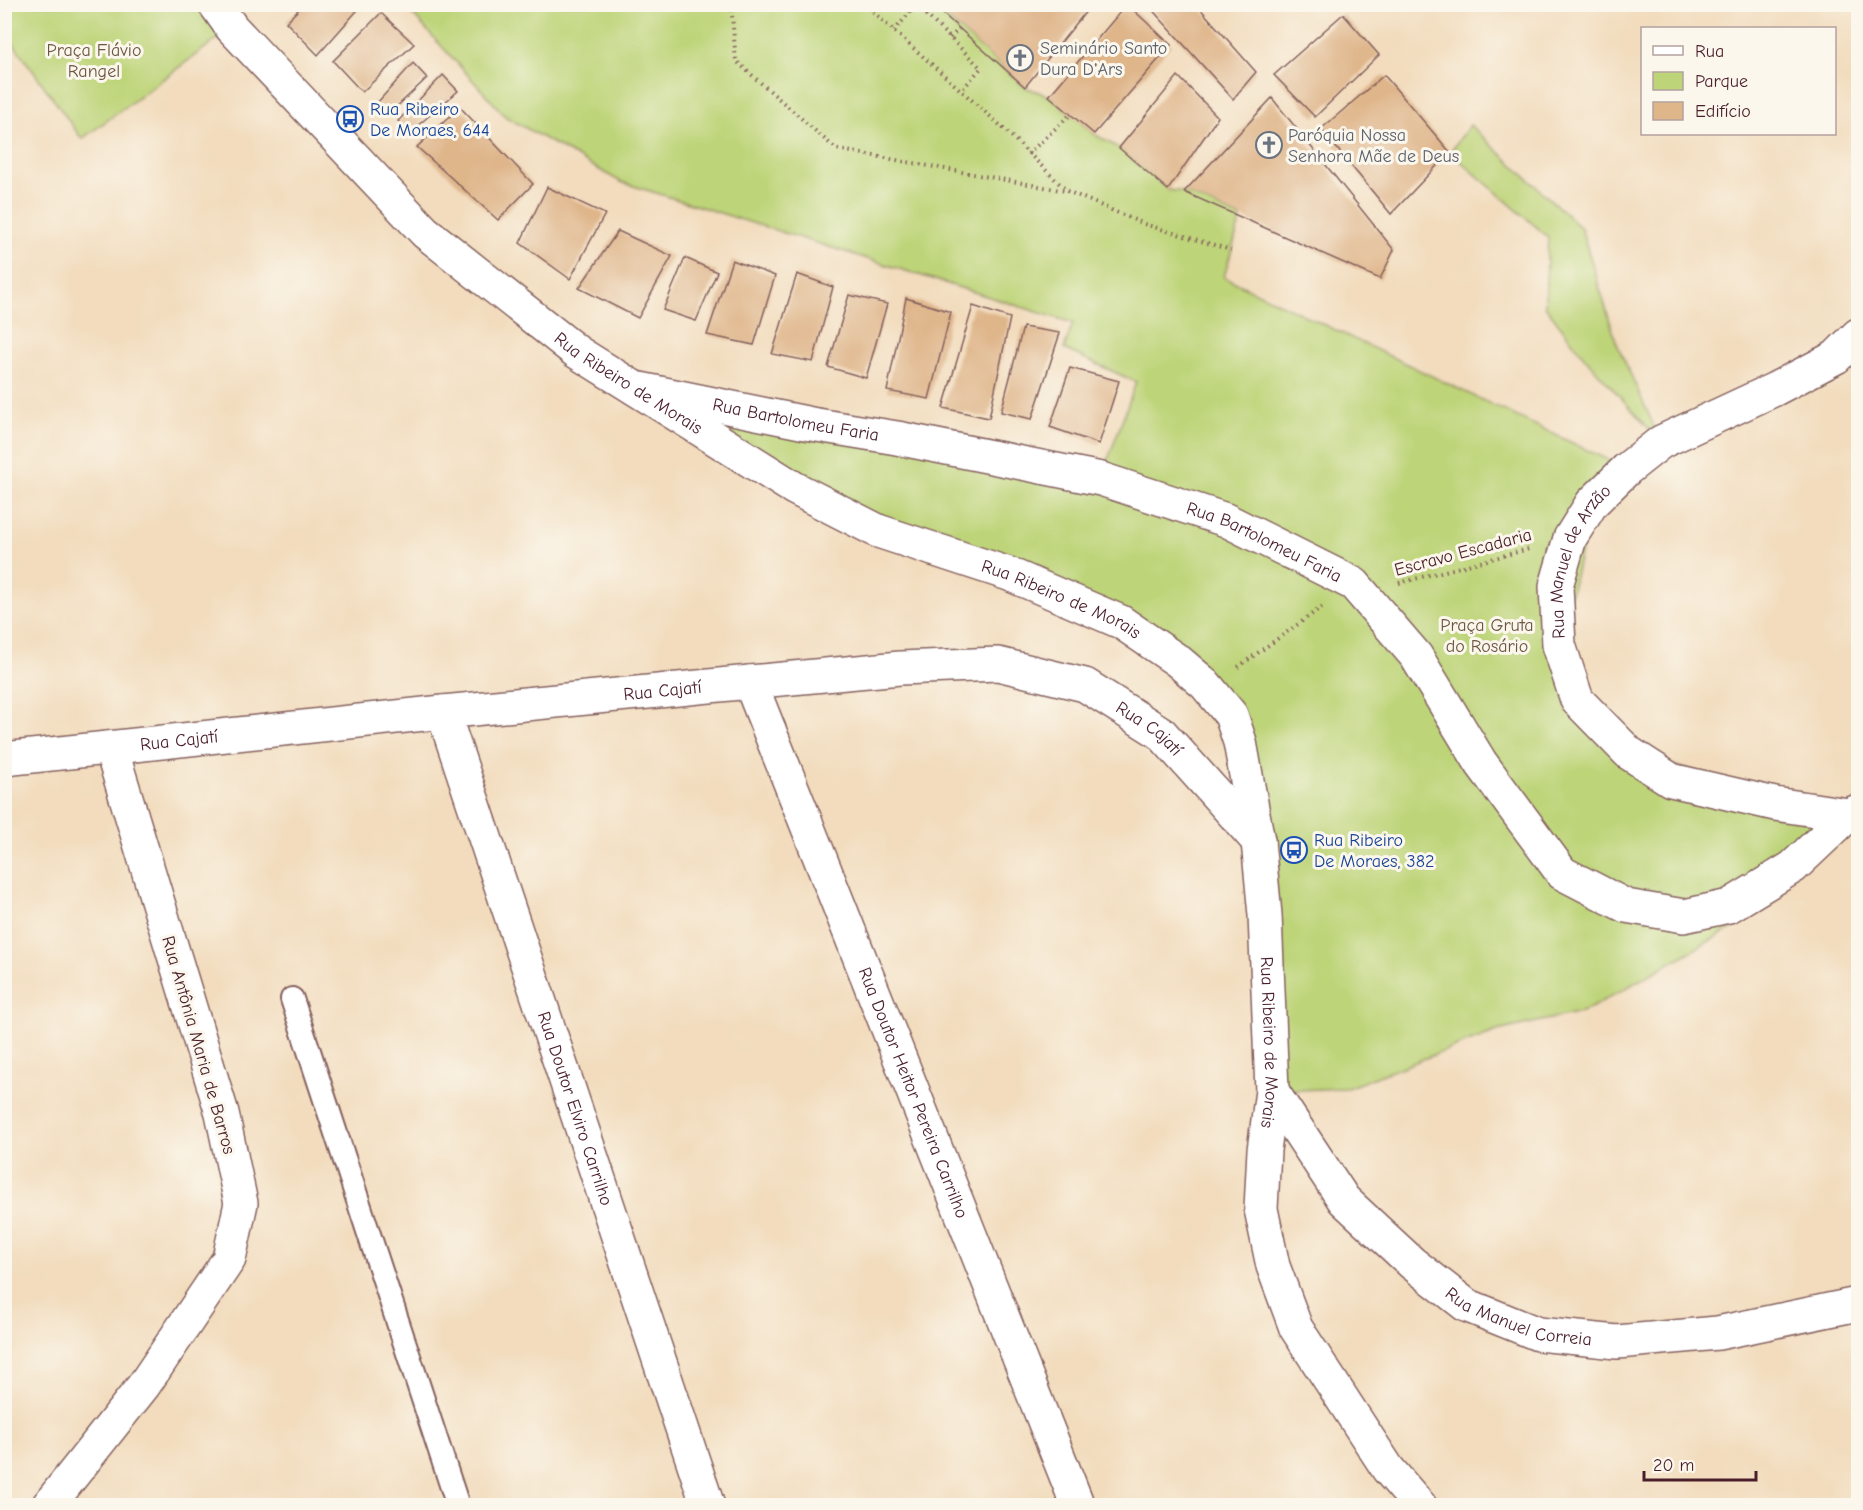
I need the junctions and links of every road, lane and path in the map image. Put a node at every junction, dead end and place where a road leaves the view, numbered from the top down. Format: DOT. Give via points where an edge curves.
graph roads {
  1 [pos="215,4"];
  2 [pos="731,4"];
  3 [pos="864,4"];
  4 [pos="874,4"];
  5 [pos="870,10"];
  6 [pos="959,29"];
  7 [pos="894,31"];
  8 [pos="950,38"];
  9 [pos="961,91"];
  10 [pos="1071,114"];
  11 [pos="1028,154"];
  12 [pos="1067,191"];
  13 [pos="1232,250"];
  14 [pos="1858,334"];
  15 [pos="633,388"];
  16 [pos="1570,538"];
  17 [pos="1358,589"];
  18 [pos="750,682"];
  19 [pos="1205,684"];
  20 [pos="443,711"];
  21 [pos="111,748"];
  22 [pos="4,759"];
  23 [pos="1853,813"];
  24 [pos="1258,841"];
  25 [pos="292,999"];
  26 [pos="1272,1091"];
  27 [pos="1858,1304"];
  28 [pos="48,1506"];
  29 [pos="458,1506"];
  30 [pos="708,1506"];
  31 [pos="1078,1506"];
  32 [pos="1420,1506"];
  1 -- 15 [label="street, Rua Ribeiro de Morais" via="232,28 425,232 578,352"];
  2 -- 12 [label="path" via="736,61 836,149"];
  3 -- 5 [label="path"];
  4 -- 5 [label="path"];
  5 -- 7 [label="path"];
  6 -- 8 [label="path"];
  7 -- 8 [label="path" via="916,5"];
  7 -- 9 [label="path"];
  8 -- 9 [label="path" via="981,68"];
  9 -- 11 [label="path"];
  10 -- 11 [label="path"];
  11 -- 12 [label="path"];
  12 -- 13 [label="path" via="1144,224"];
  14 -- 16 [label="street, Rua Manuel de Arzão" via="1836,357 1661,442 1592,503"];
  15 -- 17 [label="street, Rua Bartolomeu Faria" via="1101,479 1226,520"];
  15 -- 19 [label="street, Rua Ribeiro de Morais" via="794,488 878,531 1009,574 1121,622"];
  16 -- 17 [label="path, Escravo Escadaria"];
  16 -- 23 [label="street, Rua Manuel de Arzão" via="1556,586 1559,645 1577,700 1629,753 1671,780 1775,804"];
  17 -- 19 [label="path, Escravo Escadaria" via="1230,673"];
  17 -- 23 [label="street, Rua Bartolomeu Faria" via="1416,656 1481,763 1562,873 1626,906 1684,916 1729,906 1792,867"];
  18 -- 20 [label="street, Rua Cajatí"];
  18 -- 24 [label="street, Rua Cajatí" via="900,668 998,664 1085,685 1161,733"];
  18 -- 31 [label="street, Rua Doutor Heitor Pereira Carrilho"];
  19 -- 24 [label="street, Rua Ribeiro de Morais" via="1231,715 1240,742"];
  20 -- 21 [label="street, Rua Cajatí"];
  20 -- 30 [label="street, Rua Doutor Elviro Carrilho"];
  21 -- 22 [label="street, Rua Cajatí"];
  21 -- 28 [label="street, Rua Antônia Maria de Barros" via="222,1113 241,1203 229,1259 144,1385"];
  24 -- 26 [label="street, Rua Ribeiro de Morais"];
  25 -- 29 [label="lane"];
  26 -- 27 [label="street, Rua Manuel Correia" via="1344,1200 1412,1263 1466,1305 1538,1334 1617,1342 1718,1333"];
  26 -- 32 [label="street, Rua Ribeiro de Morais" via="1261,1209 1273,1266 1296,1328 1388,1469"];
}
